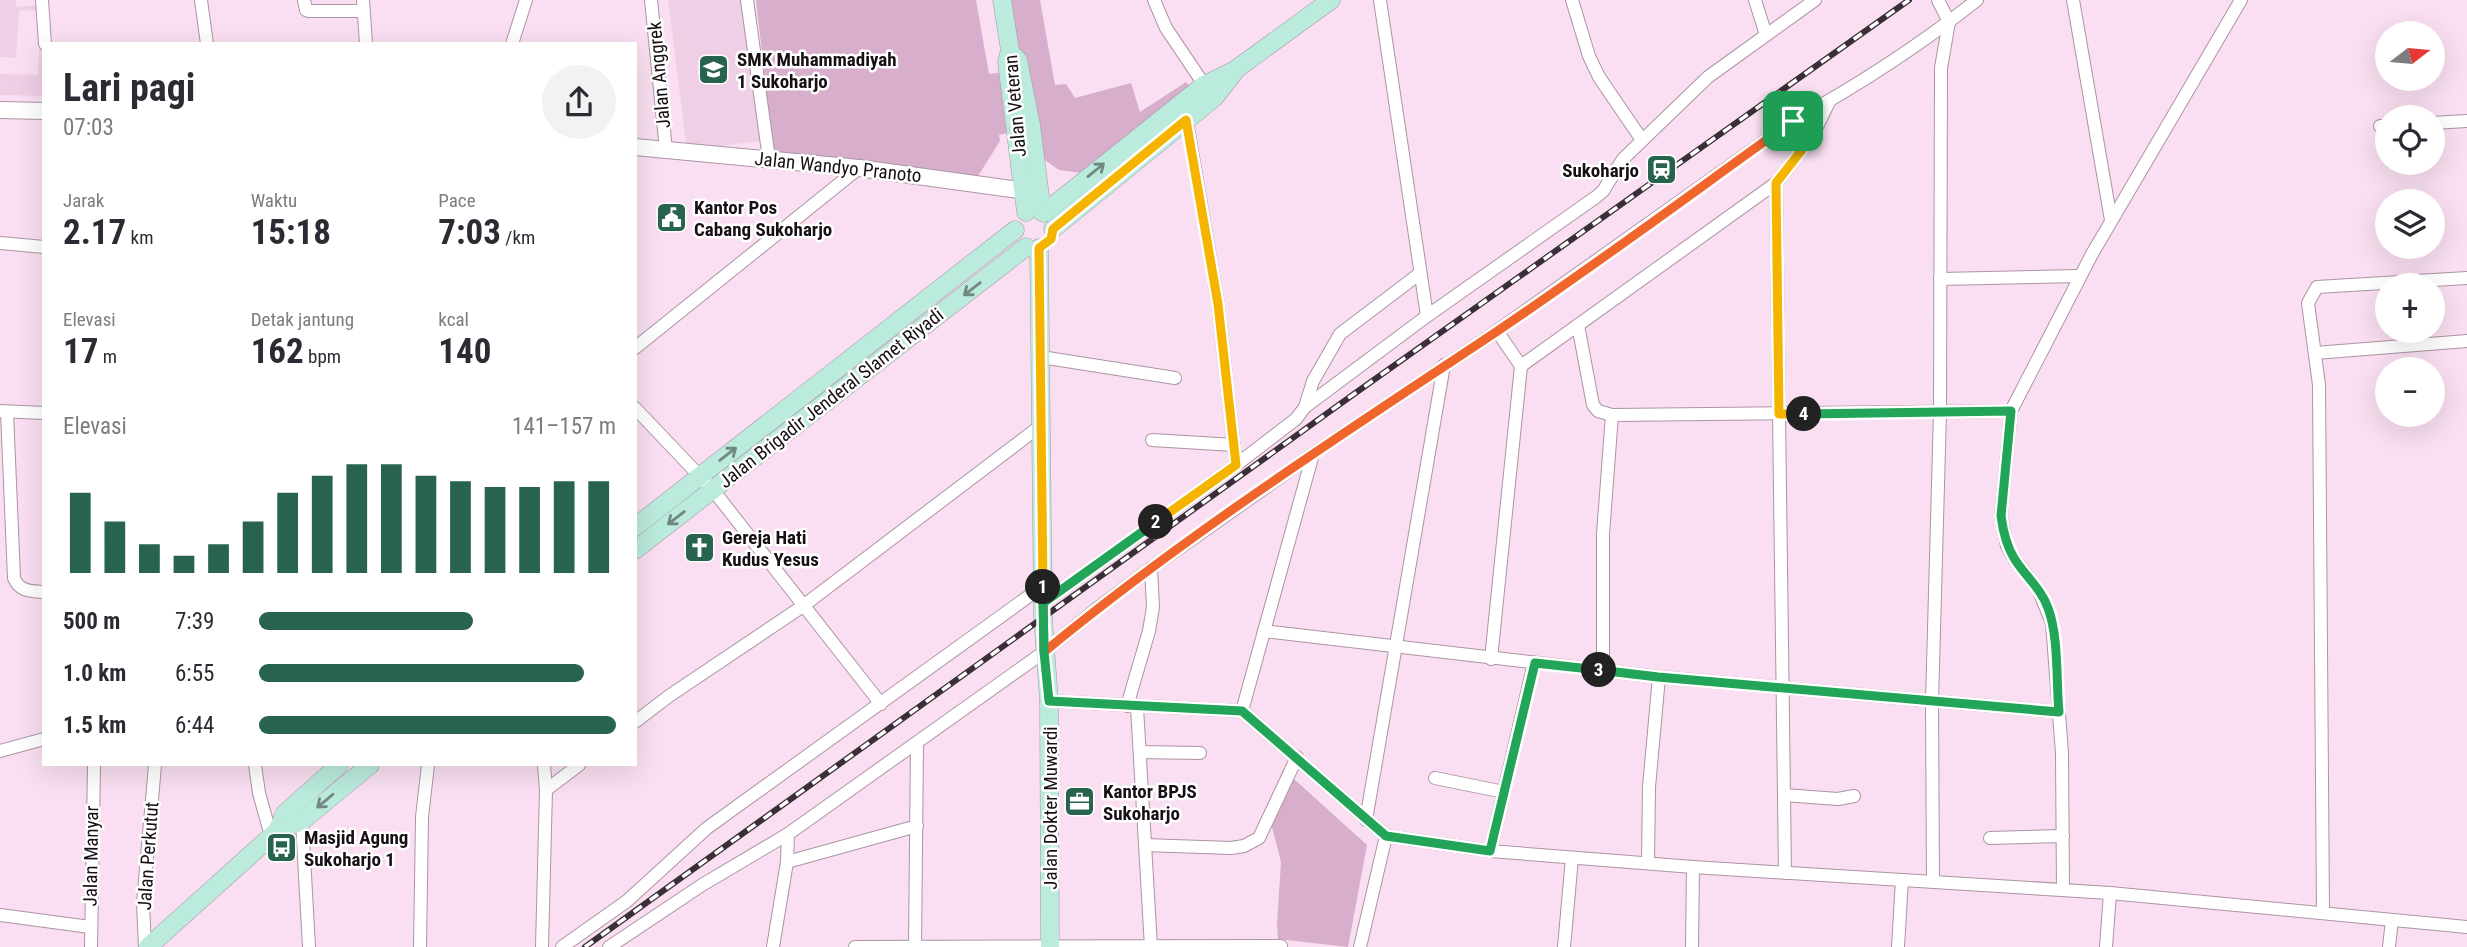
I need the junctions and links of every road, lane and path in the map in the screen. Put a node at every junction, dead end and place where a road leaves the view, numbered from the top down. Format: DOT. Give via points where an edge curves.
graph roads {
  1 [pos="42,0"];
  2 [pos="201,0"];
  3 [pos="304,0"];
  4 [pos="526,0"];
  5 [pos="651,0"];
  6 [pos="747,0"];
  7 [pos="1002,0"];
  8 [pos="1154,0"];
  9 [pos="1331,0"];
  10 [pos="1380,0"];
  11 [pos="1572,0"];
  12 [pos="1755,0"];
  13 [pos="1815,0"];
  14 [pos="1938,0"];
  15 [pos="1977,0"];
  16 [pos="2073,0"];
  17 [pos="2241,0"];
  18 [pos="363,5"];
  19 [pos="1949,22"];
  20 [pos="1766,35"];
  21 [pos="45,42"];
  22 [pos="207,42"];
  23 [pos="366,42"];
  24 [pos="513,42"];
  25 [pos="1209,91"];
  26 [pos="1183,101"];
  27 [pos="1829,102"];
  28 [pos="0,110"];
  29 [pos="42,111"];
  30 [pos="1186,120"];
  31 [pos="1793,121"];
  32 [pos="2467,121"];
  33 [pos="2445,122"];
  34 [pos="1812,137"];
  35 [pos="1642,140"];
  36 [pos="640,150"];
  37 [pos="666,150"];
  38 [pos="769,159"];
  39 [pos="859,168"];
  40 [pos="1776,183"];
  41 [pos="1032,192"];
  42 [pos="1037,212"];
  43 [pos="2111,220"];
  44 [pos="1053,229"];
  45 [pos="1015,230"];
  46 [pos="0,243"];
  47 [pos="42,247"];
  48 [pos="1032,248"];
  49 [pos="1419,274"];
  50 [pos="2080,276"];
  51 [pos="2467,278"];
  52 [pos="1940,279"];
  53 [pos="1427,316"];
  54 [pos="1578,326"];
  55 [pos="1497,331"];
  56 [pos="2467,341"];
  57 [pos="637,346"];
  58 [pos="2315,353"];
  59 [pos="1041,357"];
  60 [pos="1444,365"];
  61 [pos="1521,366"];
  62 [pos="1175,378"];
  63 [pos="1305,407"];
  64 [pos="637,410"];
  65 [pos="2011,411"];
  66 [pos="4,412"];
  67 [pos="1940,412"];
  68 [pos="42,413"];
  69 [pos="1779,414"];
  70 [pos="1612,415"];
  71 [pos="1039,427"];
  72 [pos="1152,440"];
  73 [pos="1234,445"];
  74 [pos="1313,454"];
  75 [pos="1236,465"];
  76 [pos="701,476"];
  77 [pos="713,490"];
  78 [pos="638,537"];
  79 [pos="1151,568"];
  80 [pos="42,592"];
  81 [pos="1043,595"];
  82 [pos="803,606"];
  83 [pos="1264,631"];
  84 [pos="1395,648"];
  85 [pos="1044,652"];
  86 [pos="1491,659"];
  87 [pos="1535,663"];
  88 [pos="1603,670"];
  89 [pos="1658,677"];
  90 [pos="1783,687"];
  91 [pos="1049,701"];
  92 [pos="1932,702"];
  93 [pos="881,704"];
  94 [pos="1132,707"];
  95 [pos="1242,711"];
  96 [pos="2059,712"];
  97 [pos="637,720"];
  98 [pos="42,740"];
  99 [pos="917,743"];
  100 [pos="0,751"];
  101 [pos="1140,752"];
  102 [pos="1200,753"];
  103 [pos="1297,757"];
  104 [pos="94,766"];
  105 [pos="155,766"];
  106 [pos="255,766"];
  107 [pos="339,766"];
  108 [pos="369,766"];
  109 [pos="428,766"];
  110 [pos="544,766"];
  111 [pos="578,766"];
  112 [pos="1435,778"];
  113 [pos="546,790"];
  114 [pos="1504,792"];
  115 [pos="1784,795"];
  116 [pos="1854,796"];
  117 [pos="1366,820"];
  118 [pos="302,821"];
  119 [pos="917,826"];
  120 [pos="274,833"];
  121 [pos="788,834"];
  122 [pos="1386,836"];
  123 [pos="2063,836"];
  124 [pos="1990,838"];
  125 [pos="1145,845"];
  126 [pos="1490,851"];
  127 [pos="1572,858"];
  128 [pos="787,862"];
  129 [pos="1648,862"];
  130 [pos="1693,867"];
  131 [pos="1785,873"];
  132 [pos="1902,880"];
  133 [pos="1933,882"];
  134 [pos="2063,890"];
  135 [pos="2110,893"];
  136 [pos="2323,912"];
  137 [pos="0,915"];
  138 [pos="2392,920"];
  139 [pos="90,927"];
  140 [pos="2467,927"];
  141 [pos="617,945"];
  142 [pos="1050,946"];
  143 [pos="1151,946"];
  144 [pos="1281,946"];
  145 [pos="91,947"];
  146 [pos="146,947"];
  147 [pos="309,947"];
  148 [pos="420,947"];
  149 [pos="542,947"];
  150 [pos="562,947"];
  151 [pos="773,947"];
  152 [pos="855,947"];
  153 [pos="915,947"];
  154 [pos="1360,947"];
  155 [pos="1564,947"];
  156 [pos="1692,947"];
  157 [pos="1898,947"];
  158 [pos="2106,947"];
  159 [pos="2389,947"];
  1 -- 21 [label="street"];
  2 -- 22 [label="street"];
  3 -- 18 [label="street" via="309,11"];
  4 -- 24 [label="street"];
  5 -- 37 [label="street, Jalan Anggrek"];
  6 -- 38 [label="street"];
  7 -- 41 [label="main road, Jalan Veteran" via="1010,50 1007,71"];
  8 -- 25 [label="street" via="1166,28"];
  9 -- 25 [label="main road"];
  10 -- 49 [label="street"];
  11 -- 35 [label="street" via="1598,77"];
  12 -- 20 [label="street"];
  13 -- 20 [label="street"];
  14 -- 19 [label="street"];
  15 -- 19 [label="street"];
  16 -- 43 [label="street"];
  17 -- 43 [label="street"];
  18 -- 23 [label="street"];
  19 -- 27 [label="street"];
  19 -- 52 [label="street" via="1941,68"];
  20 -- 35 [label="street" via="1708,77"];
  25 -- 26 [label="main road"];
  25 -- 30 [label="main road"];
  26 -- 30 [label="street"];
  42 -- 26 [label="main road, one-way"];
  27 -- 31 [label="street"];
  27 -- 34 [label="street"];
  28 -- 29 [label="street"];
  30 -- 44 [label="main road"];
  30 -- 73 [label="street" via="1218,304"];
  31 -- 34 [label="street" via="1809,123"];
  31 -- 55 [label="street"];
  32 -- 33 [label="street"];
  34 -- 40 [label="street"];
  35 -- 53 [label="street" via="1596,197"];
  36 -- 37 [label="street, Jalan Wandyo Pranoto"];
  37 -- 38 [label="street, Jalan Wandyo Pranoto"];
  38 -- 39 [label="street, Jalan Wandyo Pranoto"];
  39 -- 41 [label="street, Jalan Wandyo Pranoto"];
  39 -- 57 [label="street"];
  40 -- 54 [label="street"];
  40 -- 69 [label="street"];
  41 -- 42 [label="main road, Jalan Veteran"];
  42 -- 44 [label="main road" via="1051,221"];
  42 -- 45 [label="main road" via="1018,219"];
  43 -- 50 [label="street"];
  44 -- 48 [label="main road" via="1051,239"];
  45 -- 48 [label="main road" via="1018,240"];
  76 -- 45 [label="main road, Jalan Brigadir Jenderal Slamet Riyadi, one-way"];
  46 -- 47 [label="street"];
  48 -- 59 [label="main road, Jalan Dokter Muwardi"];
  48 -- 77 [label="main road, Jalan Brigadir Jenderal Slamet Riyadi, one-way"];
  49 -- 53 [label="street"];
  49 -- 63 [label="street" via="1340,334 1313,381"];
  50 -- 52 [label="street"];
  50 -- 65 [label="street"];
  51 -- 58 [label="street" via="2317,287 2308,303"];
  52 -- 67 [label="street"];
  53 -- 63 [label="street"];
  54 -- 61 [label="street"];
  54 -- 70 [label="street" via="1593,405"];
  55 -- 60 [label="street"];
  55 -- 61 [label="street"];
  56 -- 58 [label="street"];
  58 -- 136 [label="street"];
  59 -- 62 [label="street"];
  59 -- 71 [label="main road, Jalan Dokter Muwardi"];
  60 -- 74 [label="street"];
  60 -- 84 [label="street"];
  61 -- 86 [label="street"];
  63 -- 75 [label="street"];
  64 -- 76 [label="street"];
  65 -- 67 [label="street"];
  65 -- 96 [label="street" via="2003,532 2015,560 2048,607"];
  66 -- 68 [label="street"];
  66 -- 80 [label="street" via="14,578 24,590"];
  67 -- 69 [label="street"];
  67 -- 92 [label="street"];
  69 -- 70 [label="street"];
  69 -- 90 [label="street"];
  70 -- 88 [label="street" via="1604,534"];
  71 -- 81 [label="main road, Jalan Dokter Muwardi"];
  71 -- 82 [label="street"];
  72 -- 73 [label="street"];
  73 -- 75 [label="street"];
  74 -- 79 [label="street"];
  74 -- 83 [label="street"];
  75 -- 81 [label="street"];
  76 -- 77 [label="street"];
  76 -- 78 [label="main road, Jalan Brigadir Jenderal Slamet Riyadi"];
  77 -- 78 [label="main road, Jalan Brigadir Jenderal Slamet Riyadi, one-way"];
  77 -- 82 [label="street"];
  79 -- 85 [label="street"];
  79 -- 94 [label="street" via="1153,607"];
  81 -- 85 [label="main road, Jalan Dokter Muwardi"];
  81 -- 93 [label="street"];
  82 -- 93 [label="street"];
  82 -- 97 [label="street"];
  83 -- 84 [label="street"];
  83 -- 95 [label="street"];
  84 -- 86 [label="street"];
  84 -- 117 [label="street"];
  85 -- 91 [label="main road, Jalan Dokter Muwardi"];
  85 -- 99 [label="street"];
  86 -- 87 [label="street"];
  87 -- 88 [label="street"];
  87 -- 114 [label="street"];
  88 -- 89 [label="street"];
  89 -- 90 [label="street"];
  89 -- 129 [label="street"];
  90 -- 92 [label="street"];
  90 -- 115 [label="street"];
  91 -- 94 [label="street"];
  91 -- 142 [label="main road, Jalan Dokter Muwardi"];
  92 -- 96 [label="street"];
  92 -- 133 [label="street"];
  93 -- 150 [label="street" via="707,828 626,901"];
  94 -- 95 [label="street"];
  94 -- 101 [label="street"];
  95 -- 103 [label="street"];
  96 -- 123 [label="street"];
  98 -- 100 [label="street"];
  99 -- 119 [label="street"];
  99 -- 121 [label="street"];
  101 -- 102 [label="street"];
  101 -- 125 [label="street"];
  103 -- 117 [label="street"];
  103 -- 125 [label="street" via="1259,838 1231,848"];
  104 -- 139 [label="street, Jalan Manyar"];
  105 -- 146 [label="street, Jalan Perkutut" via="143,903"];
  106 -- 120 [label="street" via="258,793"];
  107 -- 120 [label="main road" via="285,813"];
  108 -- 118 [label="main road, one-way"];
  109 -- 148 [label="street" via="422,817"];
  110 -- 113 [label="street"];
  111 -- 113 [label="street"];
  112 -- 114 [label="street"];
  113 -- 149 [label="street"];
  114 -- 126 [label="street"];
  115 -- 116 [label="street"];
  115 -- 131 [label="street"];
  117 -- 122 [label="street"];
  118 -- 120 [label="main road"];
  118 -- 147 [label="street"];
  119 -- 128 [label="street"];
  119 -- 153 [label="street"];
  120 -- 146 [label="main road"];
  121 -- 128 [label="street"];
  121 -- 141 [label="street" via="702,885"];
  122 -- 126 [label="street"];
  122 -- 154 [label="street"];
  123 -- 124 [label="street"];
  123 -- 134 [label="street"];
  125 -- 143 [label="street"];
  126 -- 127 [label="street"];
  127 -- 129 [label="street"];
  127 -- 155 [label="street"];
  128 -- 151 [label="street"];
  129 -- 130 [label="street"];
  130 -- 131 [label="street"];
  130 -- 156 [label="street"];
  131 -- 132 [label="street"];
  132 -- 133 [label="street"];
  132 -- 157 [label="street"];
  133 -- 134 [label="street"];
  134 -- 135 [label="street"];
  135 -- 136 [label="street"];
  135 -- 158 [label="street"];
  136 -- 138 [label="street"];
  137 -- 139 [label="street"];
  138 -- 140 [label="street"];
  138 -- 159 [label="street"];
  139 -- 145 [label="street, Jalan Manyar"];
  142 -- 143 [label="street"];
  142 -- 153 [label="street"];
  143 -- 144 [label="street"];
  152 -- 153 [label="street"];
}
